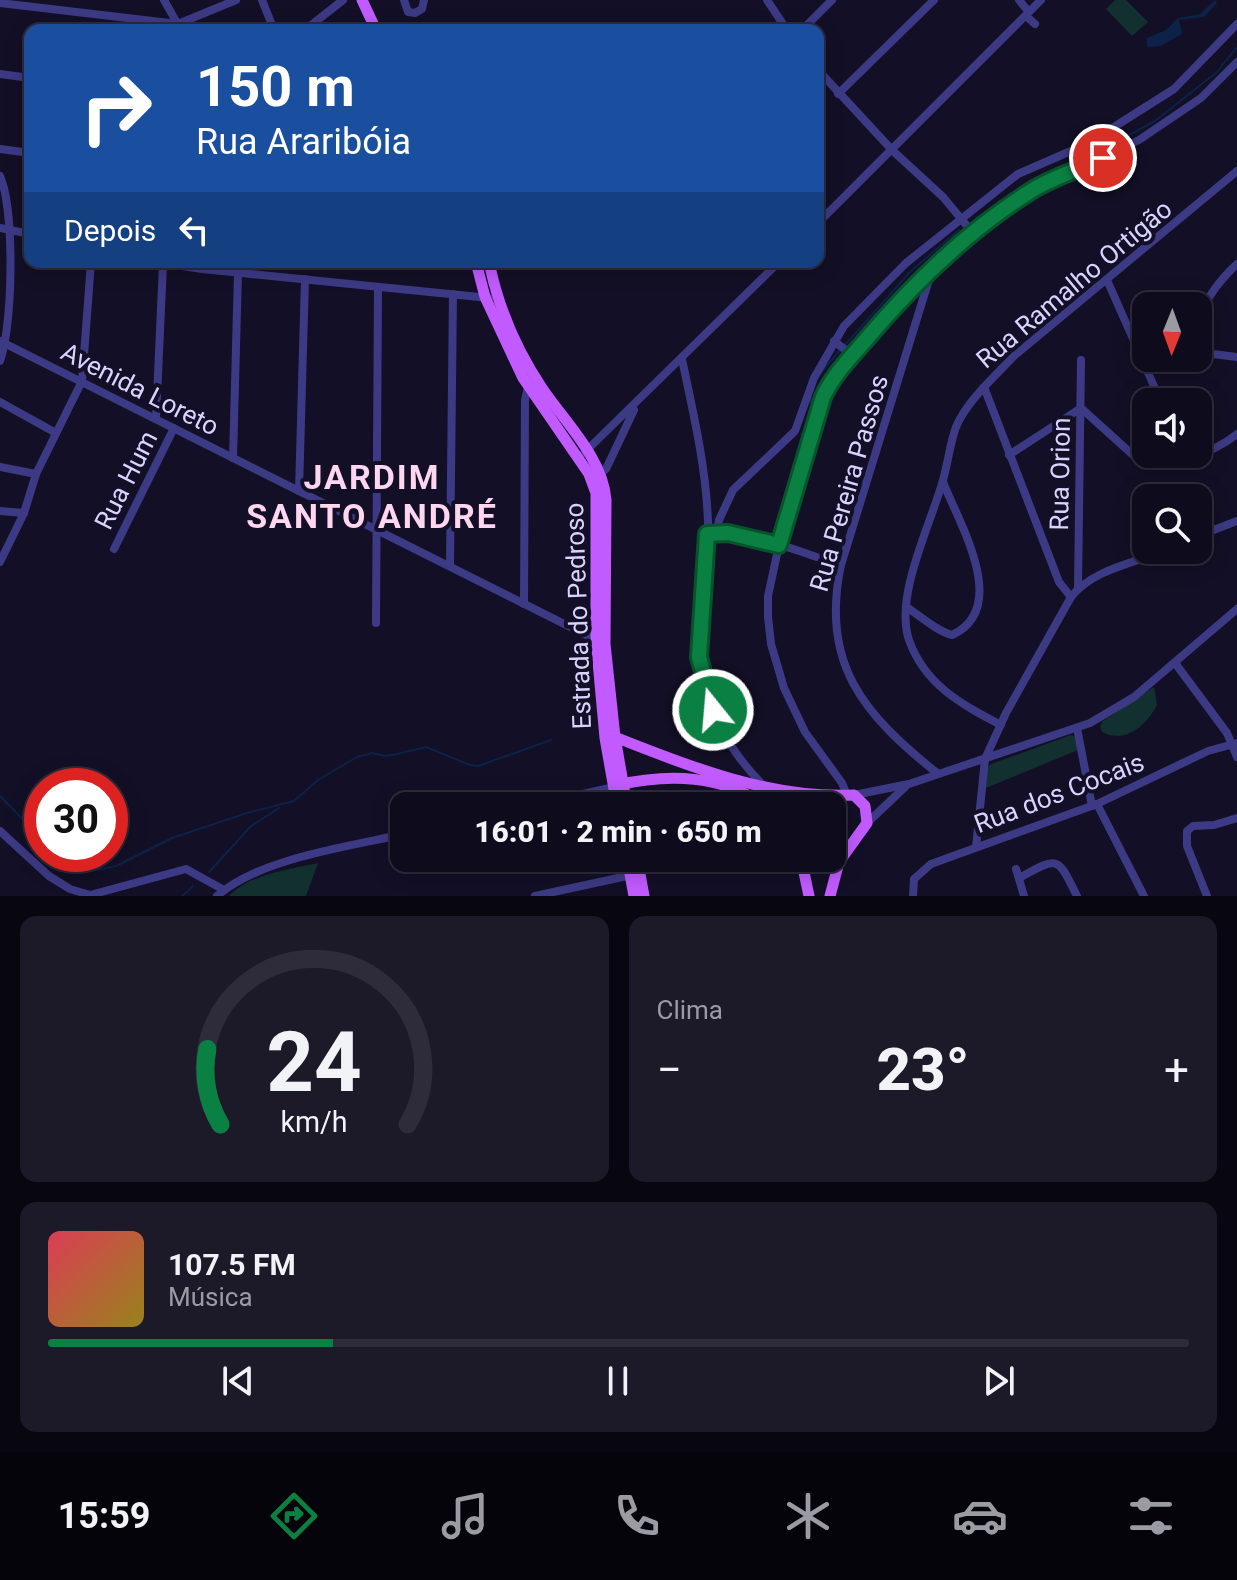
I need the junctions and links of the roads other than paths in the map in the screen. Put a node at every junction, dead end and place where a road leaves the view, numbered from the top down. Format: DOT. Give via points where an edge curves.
graph roads {
  1 [pos="164,0"];
  2 [pos="236,0"];
  3 [pos="262,0"];
  4 [pos="343,0"];
  5 [pos="362,0"];
  6 [pos="404,0"];
  7 [pos="424,0"];
  8 [pos="767,0"];
  9 [pos="832,0"];
  10 [pos="934,0"];
  11 [pos="1019,0"];
  12 [pos="1041,0"];
  13 [pos="0,3"];
  14 [pos="1028,14"];
  15 [pos="158,24"];
  16 [pos="178,24"];
  17 [pos="186,24"];
  18 [pos="272,24"];
  19 [pos="313,24"];
  20 [pos="373,24"];
  21 [pos="780,24"];
  22 [pos="808,24"];
  23 [pos="1035,24"];
  24 [pos="1237,24"];
  25 [pos="1237,62"];
  26 [pos="0,74"];
  27 [pos="24,77"];
  28 [pos="824,77"];
  29 [pos="838,94"];
  30 [pos="0,149"];
  31 [pos="892,150"];
  32 [pos="24,152"];
  33 [pos="1237,171"];
  34 [pos="0,176"];
  35 [pos="824,217"];
  36 [pos="960,218"];
  37 [pos="4,228"];
  38 [pos="24,233"];
  39 [pos="973,233"];
  40 [pos="1237,264"];
  41 [pos="91,268"];
  42 [pos="160,268"];
  43 [pos="199,268"];
  44 [pos="478,268"];
  45 [pos="490,268"];
  46 [pos="773,268"];
  47 [pos="932,268"];
  48 [pos="238,273"];
  49 [pos="305,279"];
  50 [pos="1107,280"];
  51 [pos="378,287"];
  52 [pos="1212,292"];
  53 [pos="907,293"];
  54 [pos="453,294"];
  55 [pos="485,297"];
  56 [pos="498,298"];
  57 [pos="922,301"];
  58 [pos="834,341"];
  59 [pos="3,342"];
  60 [pos="1212,354"];
  61 [pos="852,355"];
  62 [pos="1237,357"];
  63 [pos="682,359"];
  64 [pos="1081,360"];
  65 [pos="0,361"];
  66 [pos="531,380"];
  67 [pos="82,381"];
  68 [pos="984,387"];
  69 [pos="1155,388"];
  70 [pos="641,399"];
  71 [pos="0,402"];
  72 [pos="546,402"];
  73 [pos="1081,408"];
  74 [pos="156,419"];
  75 [pos="525,419"];
  76 [pos="174,428"];
  77 [pos="608,429"];
  78 [pos="56,433"];
  79 [pos="1237,434"];
  80 [pos="617,445"];
  81 [pos="1212,449"];
  82 [pos="1132,454"];
  83 [pos="1009,455"];
  84 [pos="583,456"];
  85 [pos="233,458"];
  86 [pos="0,467"];
  87 [pos="36,474"];
  88 [pos="595,474"];
  89 [pos="943,481"];
  90 [pos="299,491"];
  91 [pos="0,511"];
  92 [pos="24,513"];
  93 [pos="1237,521"];
  94 [pos="377,529"];
  95 [pos="1212,531"];
  96 [pos="712,534"];
  97 [pos="779,545"];
  98 [pos="114,549"];
  99 [pos="0,562"];
  100 [pos="1132,563"];
  101 [pos="841,565"];
  102 [pos="450,566"];
  103 [pos="1078,588"];
  104 [pos="1071,597"];
  105 [pos="524,604"];
  106 [pos="906,607"];
  107 [pos="1237,609"];
  108 [pos="376,623"];
  109 [pos="601,642"];
  110 [pos="1175,663"];
  111 [pos="1001,725"];
  112 [pos="1077,728"];
  113 [pos="610,737"];
  114 [pos="1235,743"];
  115 [pos="659,755"];
  116 [pos="1237,757"];
  117 [pos="985,759"];
  118 [pos="937,773"];
  119 [pos="651,778"];
  120 [pos="909,784"];
  121 [pos="619,785"];
  122 [pos="763,786"];
  123 [pos="589,792"];
  124 [pos="618,792"];
  125 [pos="622,792"];
  126 [pos="742,792"];
  127 [pos="798,792"];
  128 [pos="846,795"];
  129 [pos="850,795"];
  130 [pos="1095,805"];
  131 [pos="1237,818"];
  132 [pos="867,823"];
  133 [pos="0,831"];
  134 [pos="390,837"];
  135 [pos="976,847"];
  136 [pos="846,852"];
  137 [pos="804,872"];
  138 [pos="836,872"];
  139 [pos="635,874"];
  140 [pos="132,886"];
  141 [pos="220,893"];
  142 [pos="90,896"];
  143 [pos="133,896"];
  144 [pos="535,896"];
  145 [pos="634,896"];
  146 [pos="644,896"];
  147 [pos="809,896"];
  148 [pos="830,896"];
  149 [pos="913,896"];
  150 [pos="1024,896"];
  151 [pos="1077,896"];
  152 [pos="1144,896"];
  153 [pos="1207,896"];
  1 -- 16 [label="street"];
  2 -- 17 [label="street"];
  3 -- 18 [label="street"];
  4 -- 19 [label="street"];
  5 -- 20 [label="main road"];
  6 -- 7 [label="street" via="408,12 415,13"];
  8 -- 21 [label="street" via="770,16"];
  9 -- 22 [label="street"];
  10 -- 29 [label="street"];
  11 -- 14 [label="street"];
  12 -- 14 [label="street"];
  13 -- 15 [label="street"];
  14 -- 23 [label="street"];
  14 -- 31 [label="street"];
  24 -- 36 [label="street" via="1174,89 1087,144 1018,174"];
  25 -- 39 [label="street" via="1201,98 1139,140 1030,192"];
  26 -- 27 [label="street"];
  28 -- 29 [label="street"];
  29 -- 31 [label="street"];
  30 -- 32 [label="street"];
  31 -- 35 [label="street"];
  31 -- 36 [label="street"];
  33 -- 50 [label="street, Rua Ramalho Ortigão"];
  34 -- 37 [label="street"];
  36 -- 39 [label="street"];
  36 -- 58 [label="street" via="896,273"];
  37 -- 38 [label="street"];
  37 -- 59 [label="street" via="10,289"];
  39 -- 47 [label="street"];
  40 -- 52 [label="street"];
  41 -- 67 [label="street"];
  42 -- 74 [label="street"];
  43 -- 48 [label="street"];
  44 -- 55 [label="main road, Estrada do Pedroso"];
  45 -- 56 [label="main road, Estrada do Pedroso"];
  46 -- 63 [label="street"];
  47 -- 53 [label="street"];
  47 -- 57 [label="street, Rua Pereira Passos"];
  48 -- 49 [label="street"];
  48 -- 85 [label="street"];
  49 -- 51 [label="street"];
  49 -- 90 [label="street"];
  50 -- 68 [label="street, Rua Ramalho Ortigão"];
  50 -- 69 [label="street"];
  51 -- 54 [label="street"];
  51 -- 94 [label="street"];
  53 -- 57 [label="street"];
  53 -- 61 [label="street"];
  54 -- 55 [label="street"];
  54 -- 102 [label="street"];
  55 -- 56 [label="street"];
  55 -- 66 [label="main road, Estrada do Pedroso"];
  56 -- 66 [label="main road, Estrada do Pedroso"];
  57 -- 101 [label="street, Rua Pereira Passos"];
  58 -- 61 [label="street"];
  58 -- 96 [label="street" via="795,431 733,490"];
  59 -- 65 [label="street"];
  59 -- 67 [label="street, Avenida Loreto"];
  60 -- 62 [label="street"];
  61 -- 97 [label="street" via="829,385"];
  63 -- 70 [label="street"];
  63 -- 96 [label="street"];
  64 -- 73 [label="street, Rua Orion"];
  66 -- 72 [label="main road, Estrada do Pedroso"];
  66 -- 75 [label="street"];
  67 -- 74 [label="street, Avenida Loreto"];
  67 -- 78 [label="street"];
  68 -- 83 [label="street"];
  68 -- 89 [label="street, Rua Ramalho Ortigão" via="957,425"];
  70 -- 77 [label="street"];
  70 -- 80 [label="street"];
  71 -- 78 [label="street"];
  72 -- 75 [label="street"];
  72 -- 84 [label="main road, Estrada do Pedroso"];
  73 -- 82 [label="street"];
  73 -- 83 [label="street"];
  73 -- 103 [label="street, Rua Orion"];
  74 -- 76 [label="street, Avenida Loreto"];
  75 -- 105 [label="street"];
  76 -- 85 [label="street, Avenida Loreto"];
  76 -- 98 [label="street, Rua Hum"];
  77 -- 80 [label="street"];
  77 -- 84 [label="street"];
  78 -- 87 [label="street"];
  79 -- 81 [label="street"];
  80 -- 88 [label="street"];
  83 -- 104 [label="street" via="1059,582"];
  84 -- 88 [label="main road, Estrada do Pedroso"];
  85 -- 90 [label="street, Avenida Loreto"];
  86 -- 87 [label="street"];
  87 -- 92 [label="street"];
  88 -- 109 [label="main road, Estrada do Pedroso"];
  89 -- 106 [label="street, Rua Ramalho Ortigão"];
  89 -- 106 [label="street" via="979,573 981,600 967,626 952,635"];
  90 -- 94 [label="street, Avenida Loreto"];
  91 -- 92 [label="street"];
  92 -- 99 [label="street"];
  93 -- 95 [label="street"];
  94 -- 102 [label="street, Avenida Loreto"];
  94 -- 108 [label="street"];
  96 -- 97 [label="street"];
  96 -- 122 [label="street" via="700,667 723,733"];
  97 -- 101 [label="street"];
  97 -- 129 [label="street" via="768,596 775,664 797,718"];
  100 -- 103 [label="street"];
  101 -- 118 [label="street, Rua Pereira Passos" via="834,619 843,661 874,716"];
  102 -- 105 [label="street, Avenida Loreto"];
  103 -- 104 [label="street"];
  104 -- 111 [label="street"];
  105 -- 109 [label="street, Avenida Loreto"];
  106 -- 111 [label="street, Rua Ramalho Ortigão" via="909,640 927,673 955,701"];
  107 -- 110 [label="street"];
  109 -- 113 [label="main road, Estrada do Pedroso"];
  110 -- 112 [label="street" via="1122,705"];
  110 -- 114 [label="street"];
  111 -- 117 [label="street"];
  112 -- 117 [label="street"];
  112 -- 130 [label="street"];
  113 -- 115 [label="main road"];
  113 -- 121 [label="main road, Estrada do Pedroso"];
  114 -- 116 [label="street"];
  114 -- 130 [label="street, Rua dos Cocais"];
  115 -- 119 [label="main road"];
  115 -- 122 [label="main road"];
  117 -- 118 [label="street"];
  117 -- 135 [label="street"];
  118 -- 120 [label="street"];
  119 -- 121 [label="main road"];
  119 -- 126 [label="main road" via="703,780"];
  120 -- 129 [label="street"];
  120 -- 132 [label="street"];
  121 -- 123 [label="street"];
  121 -- 124 [label="main road, Estrada do Pedroso"];
  121 -- 125 [label="main road, Estrada do Pedroso"];
  122 -- 127 [label="main road"];
  128 -- 129 [label="main road"];
  129 -- 132 [label="main road" via="865,806"];
  130 -- 135 [label="street, Rua dos Cocais"];
  130 -- 152 [label="street"];
  131 -- 153 [label="street" via="1187,831 1187,846"];
  132 -- 136 [label="main road"];
  133 -- 142 [label="street" via="49,876"];
  134 -- 141 [label="street" via="274,865"];
  135 -- 149 [label="street, Rua dos Cocais" via="924,868 914,879"];
  137 -- 147 [label="main road"];
  138 -- 148 [label="main road"];
  139 -- 144 [label="street"];
  139 -- 145 [label="main road"];
  139 -- 146 [label="main road"];
  140 -- 141 [label="street" via="186,869"];
  140 -- 142 [label="street"];
  140 -- 143 [label="street"];
  150 -- 151 [label="street" via="1017,874 1049,863 1062,866"];
}
